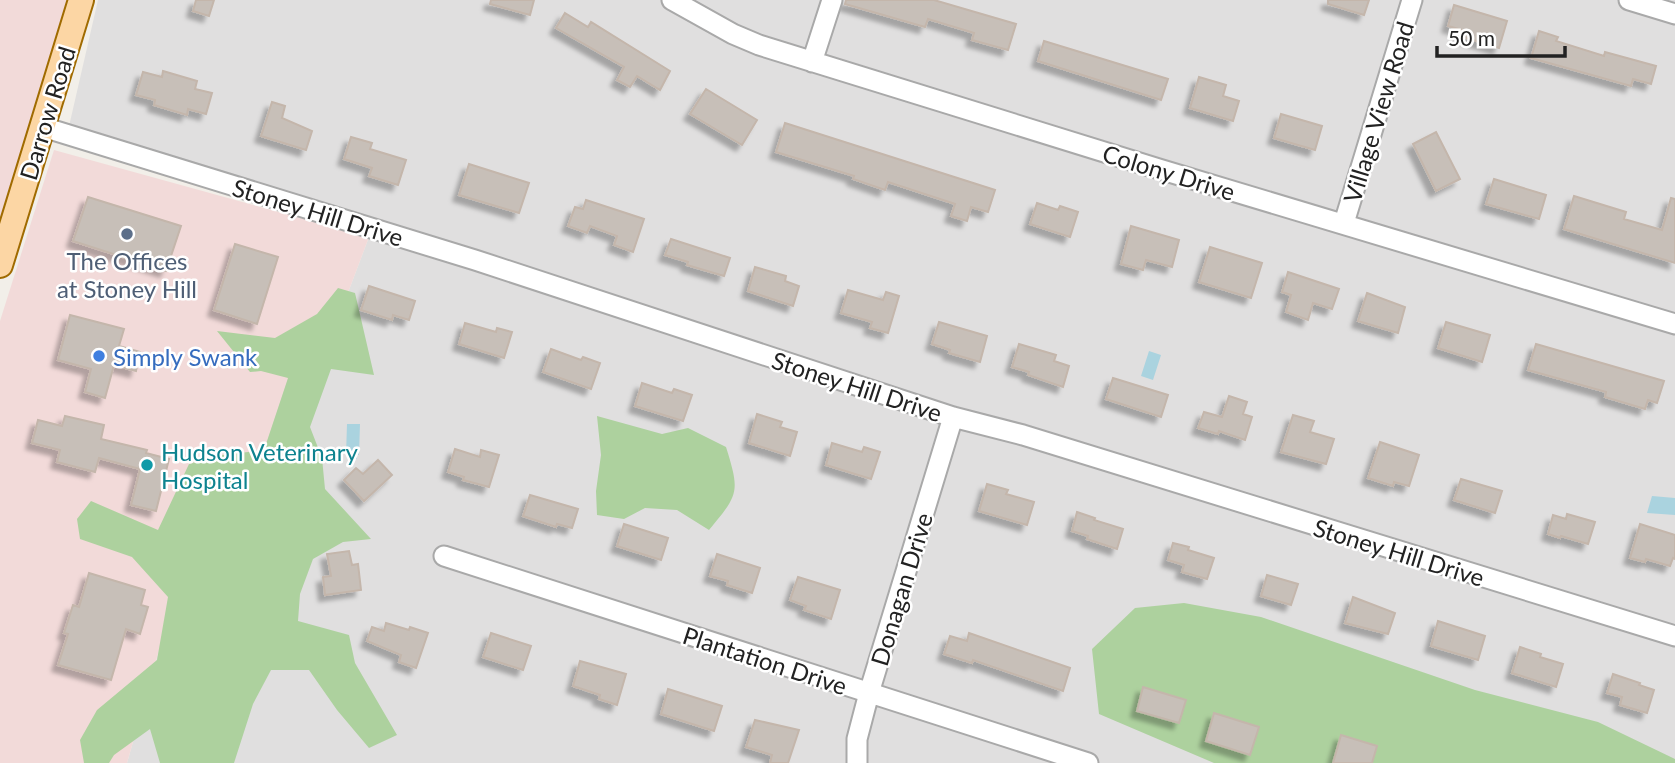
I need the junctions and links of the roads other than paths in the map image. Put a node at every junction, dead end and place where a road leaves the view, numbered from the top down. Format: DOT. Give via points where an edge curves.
graph roads {
  1 [pos="81,0"];
  2 [pos="672,0"];
  3 [pos="832,0"];
  4 [pos="1412,0"];
  5 [pos="1629,0"];
  6 [pos="1675,14"];
  7 [pos="812,62"];
  8 [pos="43,127"];
  9 [pos="1344,223"];
  10 [pos="0,265"];
  11 [pos="1675,324"];
  12 [pos="953,417"];
  13 [pos="444,556"];
  14 [pos="1675,636"];
  15 [pos="869,693"];
  16 [pos="857,763"];
  17 [pos="1088,763"];
  1 -- 8 [label="main road, Darrow Road"];
  2 -- 7 [label="street, Colony Drive" via="733,34"];
  3 -- 7 [label="street"];
  4 -- 9 [label="street, Village View Road"];
  5 -- 6 [label="street"];
  7 -- 9 [label="street, Colony Drive"];
  8 -- 10 [label="main road, Darrow Road"];
  8 -- 12 [label="street, Stoney Hill Drive" via="475,260"];
  9 -- 11 [label="street, Colony Drive"];
  12 -- 14 [label="street, Stoney Hill Drive"];
  12 -- 15 [label="street, Donagan Drive"];
  13 -- 15 [label="street, Plantation Drive"];
  15 -- 16 [label="street, Donagan Drive"];
  15 -- 17 [label="street, Plantation Drive"];
}
